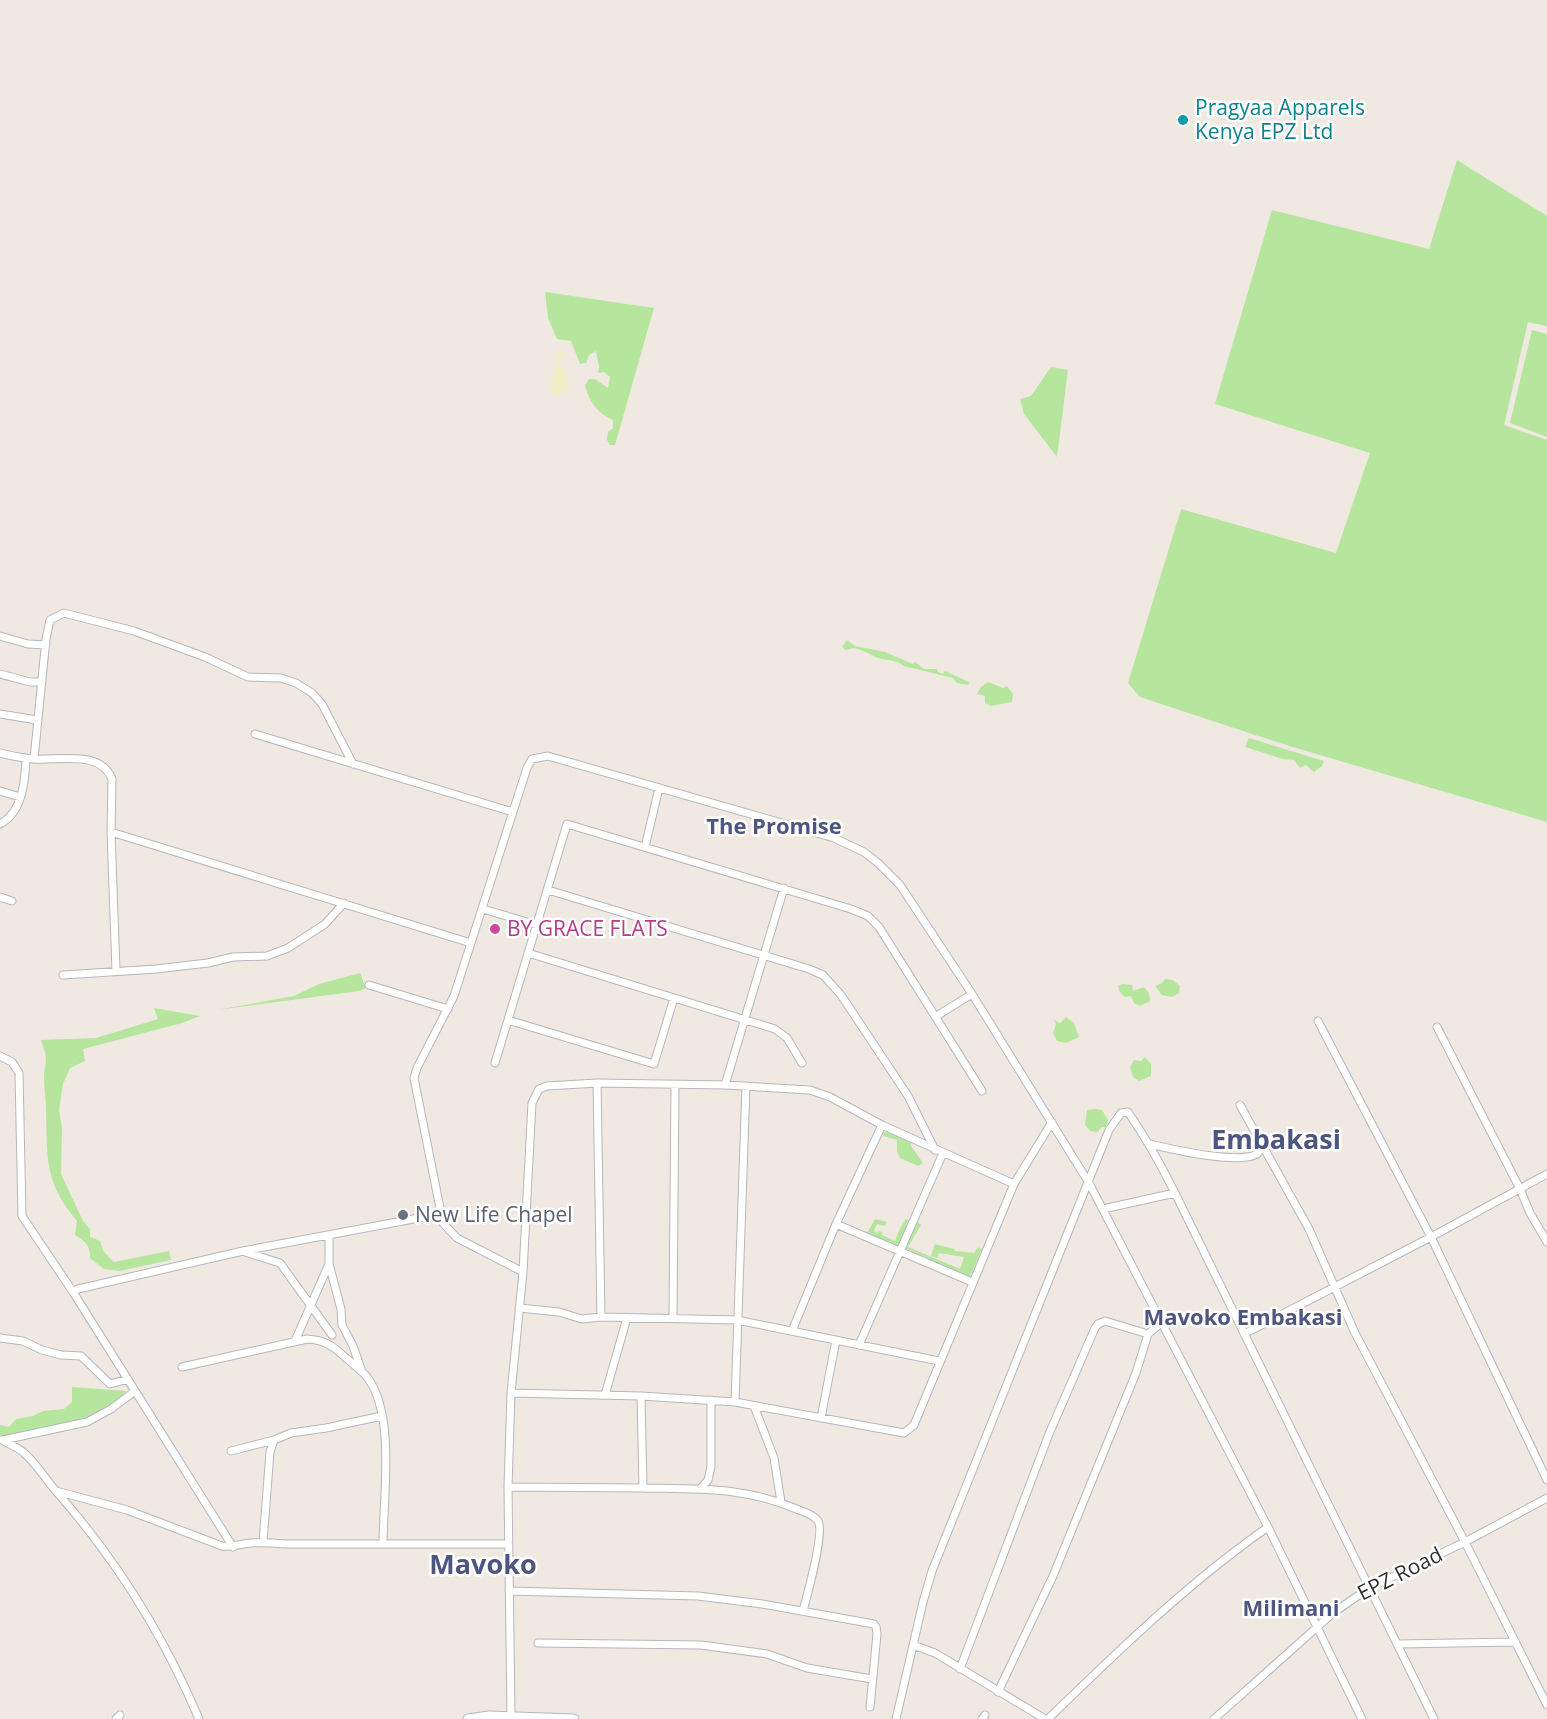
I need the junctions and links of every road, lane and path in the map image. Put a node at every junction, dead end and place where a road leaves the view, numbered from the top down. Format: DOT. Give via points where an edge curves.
graph roads {
  1 [pos="0,636"];
  2 [pos="46,645"];
  3 [pos="0,674"];
  4 [pos="41,682"];
  5 [pos="0,714"];
  6 [pos="37,720"];
  7 [pos="255,734"];
  8 [pos="0,753"];
  9 [pos="30,759"];
  10 [pos="353,764"];
  11 [pos="659,788"];
  12 [pos="0,791"];
  13 [pos="20,798"];
  14 [pos="513,812"];
  15 [pos="0,824"];
  16 [pos="111,832"];
  17 [pos="645,847"];
  18 [pos="784,888"];
  19 [pos="548,890"];
  20 [pos="0,897"];
  21 [pos="12,902"];
  22 [pos="345,903"];
  23 [pos="483,909"];
  24 [pos="537,925"];
  25 [pos="471,943"];
  26 [pos="528,953"];
  27 [pos="765,956"];
  28 [pos="116,971"];
  29 [pos="63,975"];
  30 [pos="369,985"];
  31 [pos="972,994"];
  32 [pos="674,998"];
  33 [pos="448,1009"];
  34 [pos="934,1017"];
  35 [pos="508,1020"];
  36 [pos="746,1020"];
  37 [pos="1318,1021"];
  38 [pos="1437,1027"];
  39 [pos="0,1056"];
  40 [pos="495,1063"];
  41 [pos="802,1063"];
  42 [pos="597,1083"];
  43 [pos="675,1085"];
  44 [pos="726,1085"];
  45 [pos="746,1086"];
  46 [pos="982,1091"];
  47 [pos="1240,1105"];
  48 [pos="1052,1122"];
  49 [pos="882,1125"];
  50 [pos="1149,1144"];
  51 [pos="1263,1146"];
  52 [pos="936,1150"];
  53 [pos="943,1153"];
  54 [pos="1547,1174"];
  55 [pos="1089,1183"];
  56 [pos="1014,1184"];
  57 [pos="1520,1189"];
  58 [pos="1175,1193"];
  59 [pos="1103,1209"];
  60 [pos="440,1214"];
  61 [pos="836,1224"];
  62 [pos="329,1235"];
  63 [pos="1431,1237"];
  64 [pos="1547,1242"];
  65 [pos="243,1251"];
  66 [pos="900,1251"];
  67 [pos="329,1264"];
  68 [pos="523,1272"];
  69 [pos="972,1282"];
  70 [pos="1336,1285"];
  71 [pos="73,1292"];
  72 [pos="311,1307"];
  73 [pos="519,1308"];
  74 [pos="601,1317"];
  75 [pos="673,1317"];
  76 [pos="627,1318"];
  77 [pos="737,1320"];
  78 [pos="1162,1322"];
  79 [pos="344,1329"];
  80 [pos="792,1331"];
  81 [pos="1148,1334"];
  82 [pos="1244,1334"];
  83 [pos="332,1335"];
  84 [pos="0,1338"];
  85 [pos="323,1340"];
  86 [pos="836,1340"];
  87 [pos="295,1341"];
  88 [pos="859,1345"];
  89 [pos="939,1361"];
  90 [pos="182,1367"];
  91 [pos="363,1374"];
  92 [pos="128,1379"];
  93 [pos="135,1390"];
  94 [pos="511,1393"];
  95 [pos="605,1395"];
  96 [pos="641,1396"];
  97 [pos="711,1401"];
  98 [pos="735,1402"];
  99 [pos="754,1406"];
  100 [pos="382,1416"];
  101 [pos="821,1418"];
  102 [pos="1,1440"];
  103 [pos="274,1440"];
  104 [pos="231,1451"];
  105 [pos="1547,1480"];
  106 [pos="508,1486"];
  107 [pos="643,1488"];
  108 [pos="701,1488"];
  109 [pos="56,1491"];
  110 [pos="1547,1498"];
  111 [pos="781,1502"];
  112 [pos="1268,1527"];
  113 [pos="263,1542"];
  114 [pos="1465,1542"];
  115 [pos="383,1544"];
  116 [pos="508,1544"];
  117 [pos="233,1547"];
  118 [pos="1369,1588"];
  119 [pos="509,1591"];
  120 [pos="803,1611"];
  121 [pos="1316,1628"];
  122 [pos="1515,1642"];
  123 [pos="538,1643"];
  124 [pos="1397,1644"];
  125 [pos="913,1645"];
  126 [pos="960,1669"];
  127 [pos="872,1678"];
  128 [pos="998,1692"];
  129 [pos="1547,1705"];
  130 [pos="870,1707"];
  131 [pos="511,1717"];
  132 [pos="199,1719"];
  133 [pos="468,1719"];
  134 [pos="574,1719"];
  135 [pos="896,1719"];
  136 [pos="1046,1719"];
  137 [pos="1214,1719"];
  138 [pos="1362,1719"];
  139 [pos="1434,1719"];
  1 -- 2 [label="street"];
  2 -- 4 [label="street"];
  2 -- 10 [label="street" via="50,620 64,612 134,631 248,677 281,678 296,683 322,704"];
  3 -- 4 [label="street"];
  4 -- 6 [label="street"];
  5 -- 6 [label="street"];
  6 -- 9 [label="street"];
  7 -- 10 [label="street"];
  8 -- 9 [label="street"];
  9 -- 13 [label="street"];
  9 -- 16 [label="street" via="79,758 109,772"];
  10 -- 14 [label="street"];
  11 -- 14 [label="street" via="548,756 538,757 527,768"];
  11 -- 17 [label="street"];
  11 -- 31 [label="street" via="834,838 864,852 900,885"];
  12 -- 13 [label="street"];
  13 -- 15 [label="street" via="11,816"];
  14 -- 23 [label="street"];
  16 -- 22 [label="street"];
  16 -- 28 [label="street"];
  17 -- 18 [label="street"];
  17 -- 19 [label="street" via="567,824"];
  18 -- 27 [label="street"];
  18 -- 34 [label="street" via="860,912 874,921"];
  19 -- 24 [label="street"];
  19 -- 27 [label="street"];
  20 -- 21 [label="street"];
  22 -- 25 [label="street"];
  22 -- 28 [label="street" via="325,924 288,948 267,956"];
  23 -- 24 [label="street"];
  23 -- 25 [label="street"];
  24 -- 26 [label="street"];
  25 -- 33 [label="street"];
  26 -- 32 [label="street"];
  26 -- 35 [label="street"];
  27 -- 36 [label="street"];
  27 -- 52 [label="street" via="817,971 836,987 908,1096"];
  28 -- 29 [label="street"];
  30 -- 33 [label="street"];
  31 -- 34 [label="street"];
  31 -- 48 [label="street"];
  32 -- 35 [label="street" via="654,1064"];
  32 -- 36 [label="street"];
  33 -- 60 [label="street" via="414,1078"];
  34 -- 46 [label="street"];
  35 -- 40 [label="street"];
  36 -- 41 [label="street" via="782,1033"];
  36 -- 44 [label="street"];
  37 -- 63 [label="street"];
  38 -- 57 [label="street"];
  39 -- 71 [label="street" via="12,1062 19,1073 22,1216"];
  42 -- 43 [label="street"];
  42 -- 68 [label="street" via="547,1086 535,1094"];
  42 -- 74 [label="street"];
  43 -- 44 [label="street"];
  43 -- 75 [label="street"];
  44 -- 45 [label="street"];
  45 -- 49 [label="street" via="810,1090"];
  45 -- 77 [label="street"];
  47 -- 51 [label="street"];
  48 -- 55 [label="street"];
  48 -- 56 [label="street"];
  49 -- 52 [label="street"];
  49 -- 61 [label="street"];
  50 -- 51 [label="street" via="1240,1157 1257,1154"];
  50 -- 55 [label="street" via="1128,1112 1120,1113 1109,1130"];
  50 -- 58 [label="street"];
  51 -- 70 [label="street"];
  52 -- 53 [label="street"];
  53 -- 56 [label="street"];
  53 -- 66 [label="street"];
  54 -- 57 [label="street"];
  55 -- 59 [label="street"];
  55 -- 125 [label="street" via="932,1571"];
  56 -- 69 [label="street"];
  57 -- 63 [label="street"];
  57 -- 64 [label="street"];
  58 -- 59 [label="street"];
  58 -- 82 [label="street"];
  59 -- 78 [label="street"];
  60 -- 62 [label="street"];
  60 -- 68 [label="street" via="457,1238"];
  61 -- 66 [label="street"];
  61 -- 80 [label="street"];
  62 -- 65 [label="street"];
  62 -- 67 [label="street"];
  63 -- 70 [label="street"];
  63 -- 105 [label="street"];
  65 -- 71 [label="street"];
  65 -- 72 [label="street" via="280,1263"];
  66 -- 69 [label="street"];
  66 -- 88 [label="street"];
  67 -- 72 [label="street"];
  67 -- 79 [label="street"];
  68 -- 73 [label="street"];
  69 -- 89 [label="street"];
  70 -- 82 [label="street"];
  70 -- 114 [label="street" via="1355,1334"];
  71 -- 92 [label="street"];
  72 -- 83 [label="street"];
  72 -- 87 [label="street"];
  73 -- 74 [label="street" via="582,1319"];
  73 -- 94 [label="street"];
  74 -- 76 [label="street"];
  75 -- 76 [label="street"];
  75 -- 77 [label="street"];
  76 -- 95 [label="street"];
  77 -- 80 [label="street"];
  77 -- 98 [label="street"];
  78 -- 81 [label="street"];
  78 -- 112 [label="street"];
  79 -- 83 [label="street"];
  79 -- 91 [label="street"];
  80 -- 86 [label="street"];
  81 -- 126 [label="street" via="1105,1321 1095,1328 1049,1434"];
  81 -- 128 [label="street" via="1136,1373 1053,1576"];
  82 -- 118 [label="street"];
  83 -- 85 [label="street"];
  84 -- 92 [label="street" via="23,1341 62,1355 81,1356 110,1384"];
  85 -- 87 [label="street"];
  85 -- 91 [label="street"];
  86 -- 88 [label="street"];
  86 -- 101 [label="street"];
  87 -- 90 [label="street"];
  88 -- 89 [label="street"];
  89 -- 101 [label="street" via="914,1425 904,1433"];
  91 -- 100 [label="street" via="378,1399"];
  92 -- 93 [label="street"];
  93 -- 102 [label="street" via="87,1422"];
  93 -- 117 [label="street"];
  94 -- 95 [label="street"];
  94 -- 106 [label="street"];
  95 -- 96 [label="street"];
  96 -- 97 [label="street"];
  96 -- 107 [label="street"];
  97 -- 98 [label="street"];
  97 -- 108 [label="street" via="711,1467"];
  98 -- 99 [label="street"];
  99 -- 101 [label="street"];
  99 -- 111 [label="street" via="774,1458"];
  100 -- 103 [label="street" via="291,1433"];
  100 -- 115 [label="street"];
  102 -- 109 [label="street" via="22,1451"];
  103 -- 104 [label="street"];
  103 -- 113 [label="street"];
  106 -- 107 [label="street"];
  106 -- 116 [label="street"];
  107 -- 108 [label="street"];
  108 -- 111 [label="street"];
  109 -- 117 [label="street" via="127,1510 210,1543"];
  109 -- 132 [label="street" via="123,1574 149,1616"];
  110 -- 114 [label="street, EPZ Road"];
  111 -- 120 [label="street" via="819,1522 818,1549"];
  112 -- 121 [label="street"];
  112 -- 136 [label="street" via="1225,1557"];
  113 -- 115 [label="street"];
  113 -- 117 [label="street"];
  114 -- 118 [label="street, EPZ Road"];
  114 -- 122 [label="street"];
  115 -- 116 [label="street"];
  116 -- 119 [label="street"];
  118 -- 121 [label="street, EPZ Road"];
  118 -- 124 [label="street"];
  119 -- 120 [label="street" via="698,1596"];
  119 -- 131 [label="street"];
  120 -- 127 [label="street" via="874,1624"];
  121 -- 137 [label="street, EPZ Road"];
  121 -- 138 [label="street"];
  122 -- 124 [label="street"];
  122 -- 129 [label="street"];
  123 -- 127 [label="street" via="701,1645 767,1654 807,1668"];
  124 -- 139 [label="street"];
  125 -- 126 [label="street"];
  125 -- 135 [label="street"];
  126 -- 128 [label="street"];
  127 -- 130 [label="street"];
  128 -- 136 [label="street"];
  131 -- 133 [label="main road"];
  131 -- 134 [label="main road"];
}
